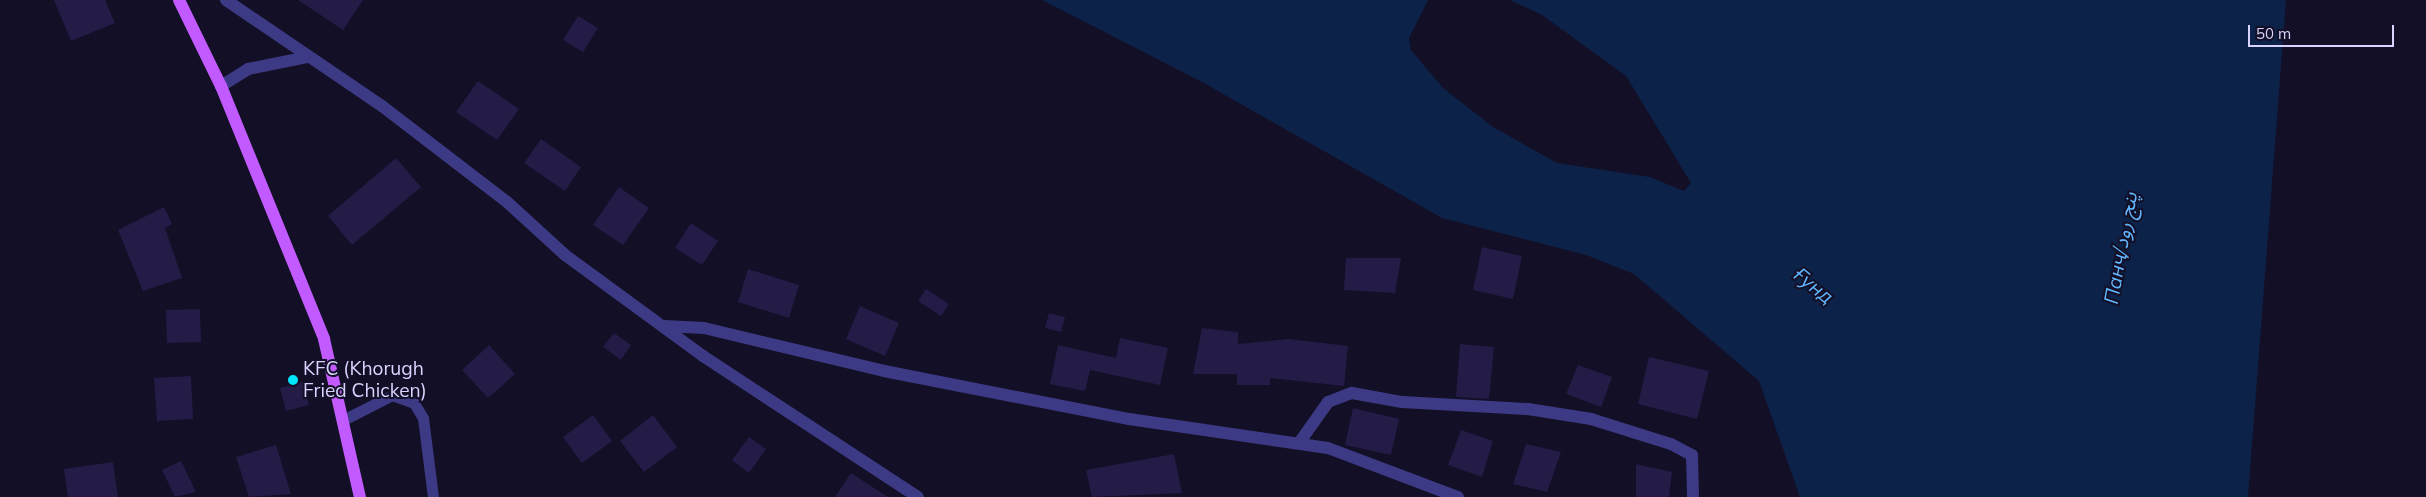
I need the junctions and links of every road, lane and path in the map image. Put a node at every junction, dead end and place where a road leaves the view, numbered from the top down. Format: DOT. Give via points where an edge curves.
graph roads {
  1 [pos="179,0"];
  2 [pos="226,0"];
  3 [pos="308,57"];
  4 [pos="221,86"];
  5 [pos="664,326"];
  6 [pos="343,420"];
  7 [pos="1299,443"];
  8 [pos="360,497"];
  9 [pos="433,497"];
  10 [pos="918,497"];
  11 [pos="1458,497"];
  12 [pos="1693,497"];
  1 -- 4 [label="main road"];
  2 -- 3 [label="street"];
  3 -- 4 [label="street" via="248,70"];
  3 -- 5 [label="street" via="382,106 507,202 565,255"];
  4 -- 6 [label="main road" via="324,340"];
  5 -- 7 [label="street" via="704,328 884,371 1129,419"];
  5 -- 10 [label="street"];
  6 -- 8 [label="main road"];
  6 -- 9 [label="lane" via="392,395 414,403 424,418"];
  7 -- 11 [label="street" via="1328,448"];
  7 -- 12 [label="street" via="1328,402 1352,393 1402,402 1528,409 1591,419 1671,444 1692,455"];
}
